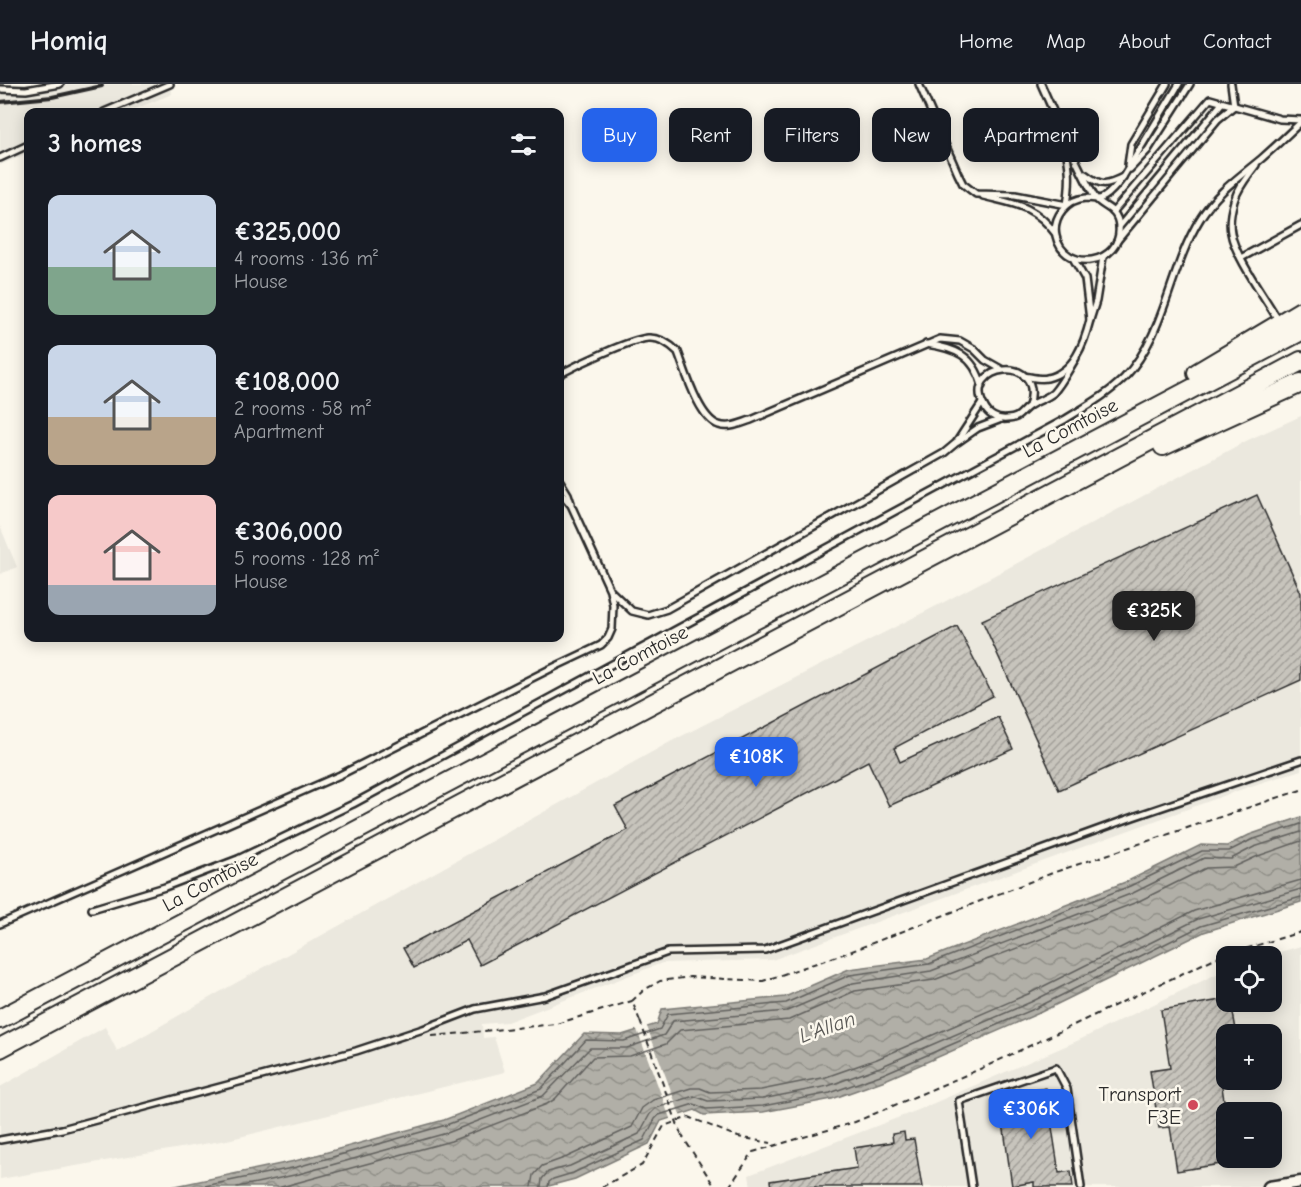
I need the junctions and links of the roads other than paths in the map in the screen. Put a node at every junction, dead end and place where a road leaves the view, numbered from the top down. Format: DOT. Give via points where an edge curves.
graph roads {
  1 [pos="60,84"];
  2 [pos="170,84"];
  3 [pos="919,84"];
  4 [pos="1041,84"];
  5 [pos="1167,84"];
  6 [pos="1179,84"];
  7 [pos="1190,84"];
  8 [pos="1231,84"];
  9 [pos="0,89"];
  10 [pos="1222,103"];
  11 [pos="1234,106"];
  12 [pos="113,108"];
  13 [pos="1052,108"];
  14 [pos="1301,121"];
  15 [pos="24,147"];
  16 [pos="0,158"];
  17 [pos="1261,159"];
  18 [pos="1069,162"];
  19 [pos="1077,162"];
  20 [pos="1083,173"];
  21 [pos="1125,175"];
  22 [pos="976,194"];
  23 [pos="1096,200"];
  24 [pos="1067,205"];
  25 [pos="1113,212"];
  26 [pos="1301,225"];
  27 [pos="1119,226"];
  28 [pos="1056,233"];
  29 [pos="1116,242"];
  30 [pos="1103,257"];
  31 [pos="1073,258"];
  32 [pos="1242,258"];
  33 [pos="1301,311"];
  34 [pos="1090,320"];
  35 [pos="1280,323"];
  36 [pos="1301,331"];
  37 [pos="925,344"];
  38 [pos="1076,358"];
  39 [pos="1301,361"];
  40 [pos="1001,369"];
  41 [pos="564,372"];
  42 [pos="1024,376"];
  43 [pos="1301,382"];
  44 [pos="982,386"];
  45 [pos="982,403"];
  46 [pos="1029,406"];
  47 [pos="1001,419"];
  48 [pos="956,443"];
  49 [pos="564,488"];
  50 [pos="564,497"];
  51 [pos="1037,500"];
  52 [pos="973,504"];
  53 [pos="571,505"];
  54 [pos="610,590"];
  55 [pos="1301,760"];
  56 [pos="93,909"];
  57 [pos="0,924"];
  58 [pos="0,1019"];
  59 [pos="0,1048"];
  60 [pos="0,1140"];
  61 [pos="1301,1182"];
  62 [pos="972,1187"];
  63 [pos="1081,1187"];
  64 [pos="1269,1187"];
  1 -- 9 [label="lane" via="26,90"];
  2 -- 12 [label="lane"];
  3 -- 22 [label="lane" via="963,184"];
  4 -- 13 [label="lane"];
  5 -- 21 [label="lane" via="1131,144"];
  6 -- 21 [label="lane"];
  7 -- 21 [label="lane" via="1148,150"];
  8 -- 11 [label="lane"];
  10 -- 11 [label="lane"];
  10 -- 25 [label="lane" via="1210,99"];
  10 -- 27 [label="lane"];
  11 -- 14 [label="lane"];
  11 -- 29 [label="lane" via="1218,119"];
  14 -- 17 [label="lane"];
  15 -- 16 [label="lane"];
  17 -- 32 [label="lane" via="1234,199 1231,234"];
  17 -- 56 [label="lane" via="1225,187 1199,220 1159,321 1124,378 1102,396 353,804 238,859"];
  18 -- 24 [label="lane"];
  19 -- 20 [label="lane"];
  20 -- 21 [label="lane" via="1103,184"];
  20 -- 23 [label="lane"];
  21 -- 23 [label="lane" via="1115,188"];
  22 -- 24 [label="lane" via="1015,195"];
  22 -- 28 [label="lane" via="1029,208"];
  23 -- 24 [label="lane" via="1086,198"];
  23 -- 25 [label="lane"];
  24 -- 28 [label="lane" via="1056,223"];
  25 -- 27 [label="lane"];
  26 -- 32 [label="lane"];
  27 -- 29 [label="lane"];
  28 -- 31 [label="lane" via="1064,252"];
  29 -- 30 [label="lane"];
  30 -- 31 [label="lane" via="1093,261"];
  30 -- 34 [label="lane"];
  31 -- 34 [label="lane" via="1086,279"];
  32 -- 35 [label="lane"];
  33 -- 35 [label="highway"];
  34 -- 38 [label="lane"];
  35 -- 52 [label="highway"];
  36 -- 52 [label="highway, La Comtoise"];
  37 -- 40 [label="lane" via="940,339 960,341"];
  37 -- 41 [label="lane" via="731,426 721,426 705,415 678,352 662,340 634,341"];
  37 -- 44 [label="lane" via="960,353 979,372"];
  38 -- 42 [label="lane" via="1046,379"];
  38 -- 46 [label="lane" via="1053,393"];
  39 -- 51 [label="highway"];
  40 -- 42 [label="lane"];
  40 -- 44 [label="lane" via="993,372"];
  42 -- 46 [label="lane" via="1032,390"];
  43 -- 51 [label="highway"];
  44 -- 45 [label="lane"];
  45 -- 47 [label="lane" via="986,411"];
  45 -- 48 [label="lane"];
  46 -- 47 [label="lane" via="1017,417"];
  47 -- 48 [label="lane"];
  48 -- 54 [label="lane" via="923,466 667,609 648,615 632,611"];
  49 -- 53 [label="lane"];
  50 -- 53 [label="lane"];
  51 -- 59 [label="highway"];
  52 -- 58 [label="highway, La Comtoise"];
  53 -- 54 [label="lane"];
  54 -- 57 [label="lane" via="612,629 601,645 340,775"];
  55 -- 60 [label="lane" via="765,950 668,952 545,996 475,1009 356,1051 103,1119"];
  61 -- 64 [label="street"];
  62 -- 63 [label="lane" via="959,1101 1056,1068 1067,1089"];
}
